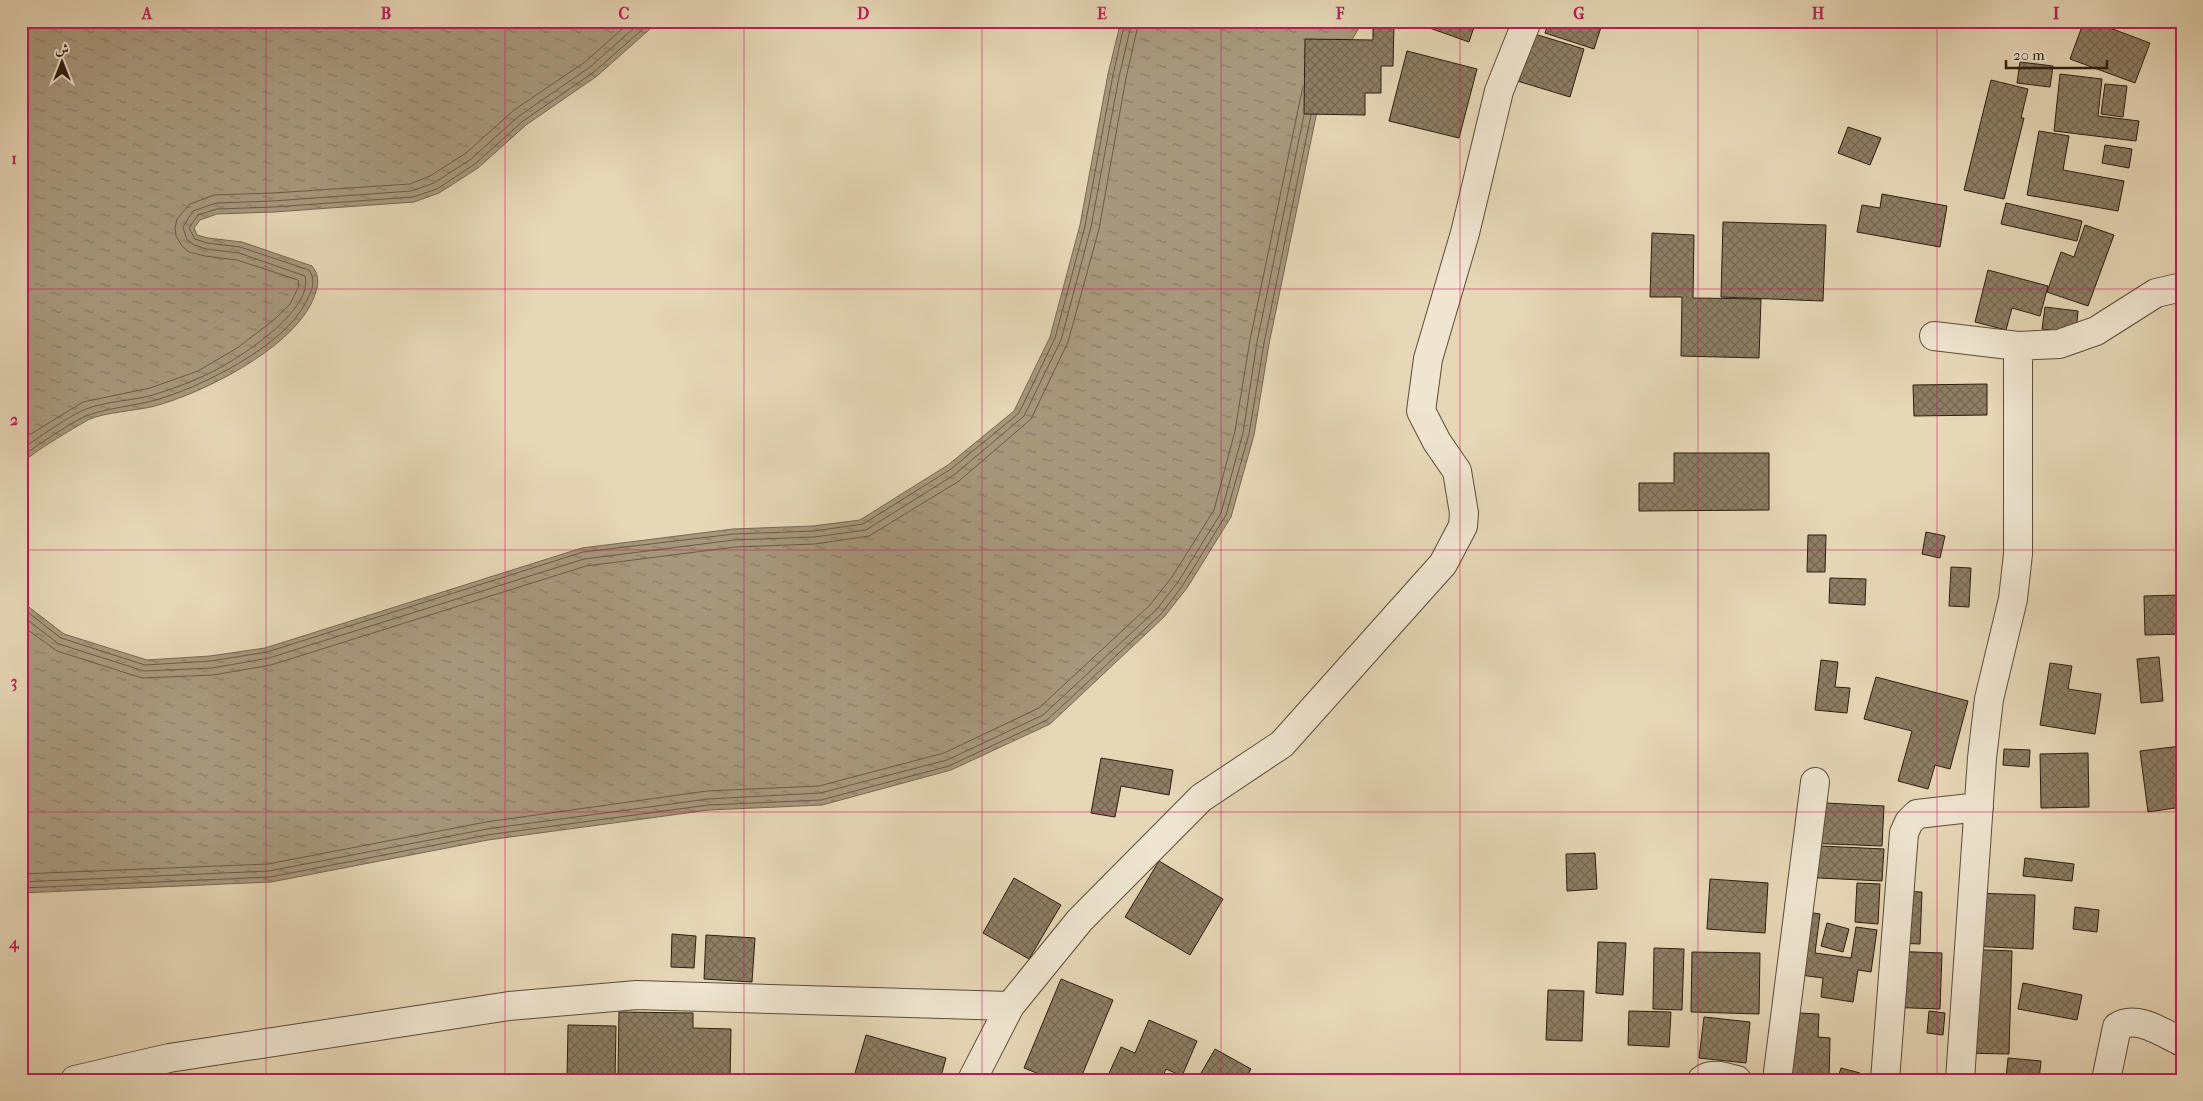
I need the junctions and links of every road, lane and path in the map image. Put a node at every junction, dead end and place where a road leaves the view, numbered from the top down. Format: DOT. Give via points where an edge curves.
graph roads {
  1 [pos="1527,21"];
  2 [pos="2182,287"];
  3 [pos="1934,336"];
  4 [pos="2018,346"];
  5 [pos="1814,782"];
  6 [pos="1979,807"];
  7 [pos="1010,1006"];
  8 [pos="2182,1042"];
  9 [pos="75,1080"];
  10 [pos="972,1080"];
  11 [pos="1702,1080"];
  12 [pos="1737,1080"];
  13 [pos="1776,1080"];
  14 [pos="1885,1080"];
  15 [pos="1960,1080"];
  16 [pos="2106,1080"];
  1 -- 7 [label="street" via="1500,91 1425,377 1422,411 1437,442 1457,471 1463,526 1443,564 1282,744 1201,798 1080,920"];
  2 -- 4 [label="street" via="2156,293 2096,331 2059,344"];
  3 -- 4 [label="street"];
  4 -- 6 [label="street" via="2018,554 2013,600 1990,699"];
  5 -- 13 [label="street"];
  6 -- 14 [label="street" via="1917,814 1904,833"];
  6 -- 15 [label="street"];
  7 -- 9 [label="street" via="627,996 480,1010 169,1058"];
  7 -- 10 [label="street"];
  8 -- 16 [label="street" via="2137,1022 2124,1022 2117,1027"];
  11 -- 12 [label="street" via="1716,1076"];
}
